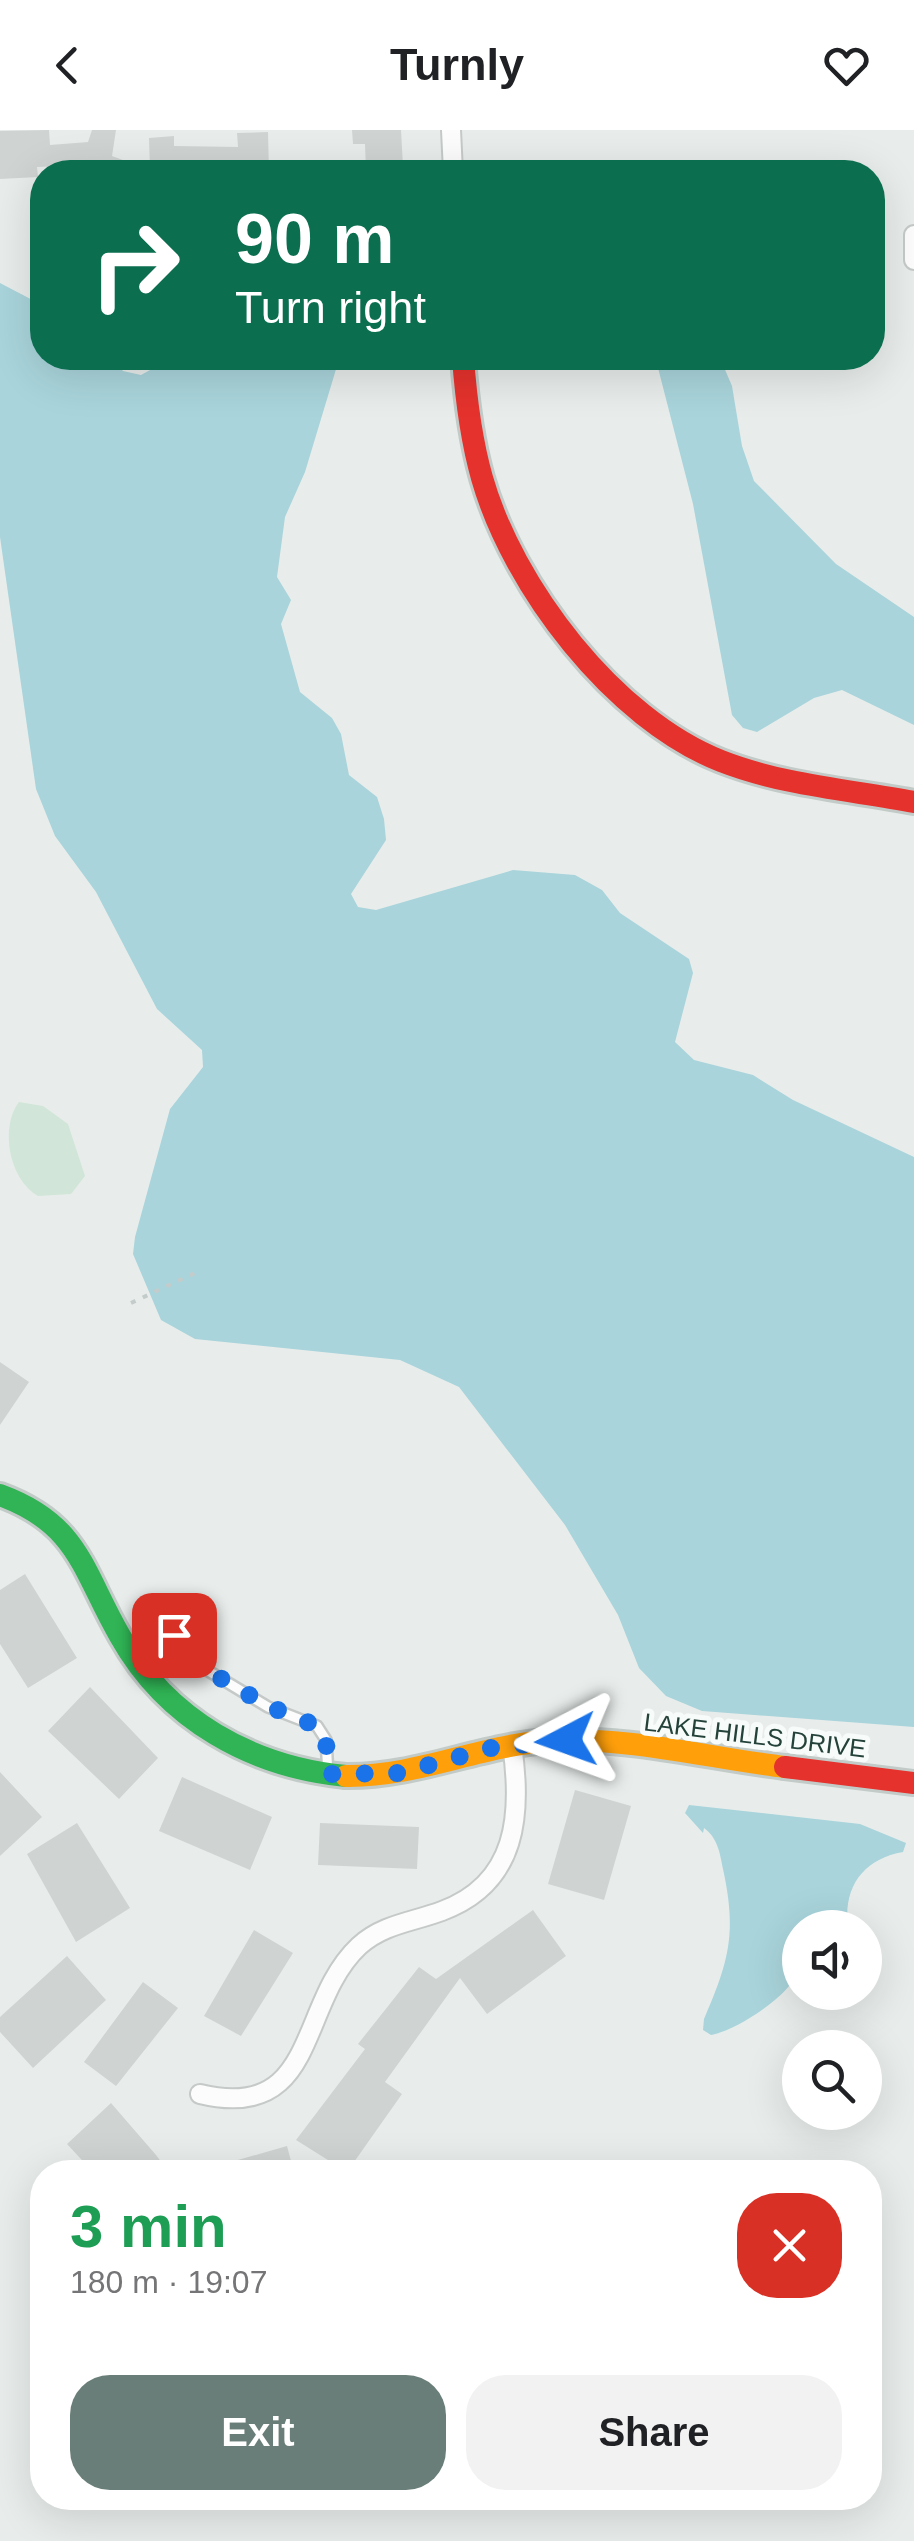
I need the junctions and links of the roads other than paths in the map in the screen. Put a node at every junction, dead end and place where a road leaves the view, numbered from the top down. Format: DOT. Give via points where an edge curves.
graph roads {
  1 [pos="450,130"];
  2 [pos="452,160"];
  3 [pos="914,236"];
  4 [pos="914,260"];
  5 [pos="463,370"];
  6 [pos="914,802"];
  7 [pos="0,1494"];
  8 [pos="134,1658"];
  9 [pos="512,1744"];
  10 [pos="328,1774"];
  11 [pos="914,1783"];
  12 [pos="200,2094"];
  1 -- 2 [label="street"];
  3 -- 4 [label="street"];
  5 -- 6 [label="street" via="474,459 492,518 546,609 613,690 700,753 743,768"];
  7 -- 8 [label="street, LAKE HILLS DRIVE" via="46,1516 74,1540"];
  8 -- 10 [label="street, LAKE HILLS DRIVE" via="203,1728 256,1756"];
  8 -- 10 [label="lane" via="165,1632 174,1635 210,1672 317,1726 326,1740"];
  9 -- 10 [label="street, LAKE HILLS DRIVE" via="400,1773"];
  9 -- 11 [label="street, LAKE HILLS DRIVE" via="584,1742"];
  9 -- 12 [label="street" via="517,1820 505,1855 484,1883 460,1903 386,1928 357,1948 330,1985 303,2052 267,2092 240,2102"];
}
